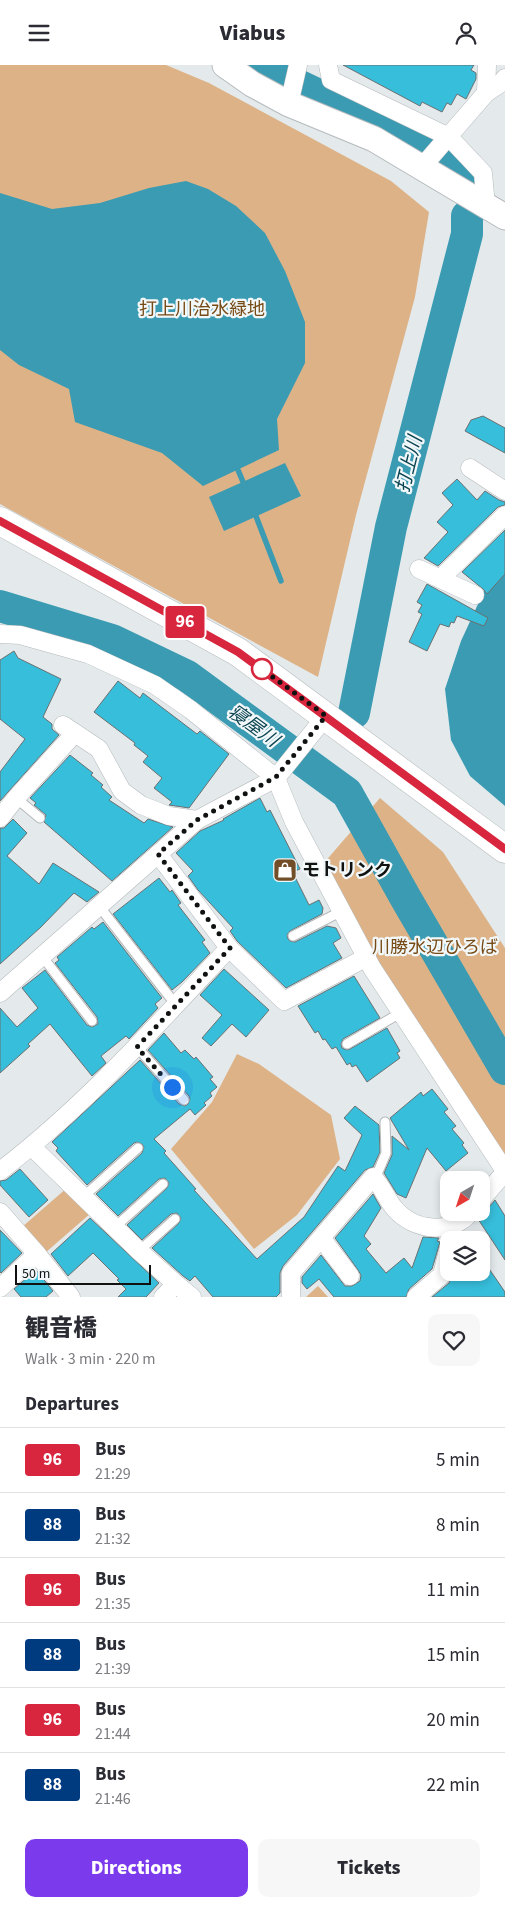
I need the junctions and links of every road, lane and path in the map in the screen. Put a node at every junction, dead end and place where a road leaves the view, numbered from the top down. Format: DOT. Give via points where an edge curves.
graph roads {
  1 [pos="224,65"];
  2 [pos="328,65"];
  3 [pos="485,66"];
  4 [pos="297,67"];
  5 [pos="505,78"];
  6 [pos="486,93"];
  7 [pos="289,104"];
  8 [pos="449,137"];
  9 [pos="422,167"];
  10 [pos="496,211"];
  11 [pos="470,467"];
  12 [pos="505,491"];
  13 [pos="505,515"];
  14 [pos="0,521"];
  15 [pos="419,569"];
  16 [pos="440,579"];
  17 [pos="475,595"];
  18 [pos="0,633"];
  19 [pos="326,716"];
  20 [pos="276,777"];
  21 [pos="16,798"];
  22 [pos="40,817"];
  23 [pos="0,819"];
  24 [pos="197,820"];
  25 [pos="505,849"];
  26 [pos="158,854"];
  27 [pos="99,906"];
  28 [pos="342,911"];
  29 [pos="293,936"];
  30 [pos="230,948"];
  31 [pos="42,956"];
  32 [pos="367,957"];
  33 [pos="0,993"];
  34 [pos="176,1005"];
  35 [pos="402,1013"];
  36 [pos="92,1021"];
  37 [pos="347,1043"];
  38 [pos="137,1047"];
  39 [pos="184,1100"];
  40 [pos="385,1122"];
  41 [pos="32,1147"];
  42 [pos="138,1148"];
  43 [pos="0,1171"];
  44 [pos="505,1171"];
  45 [pos="375,1179"];
  46 [pos="164,1184"];
  47 [pos="490,1189"];
  48 [pos="83,1197"];
  49 [pos="0,1212"];
  50 [pos="174,1219"];
  51 [pos="462,1221"];
  52 [pos="115,1227"];
  53 [pos="446,1231"];
  54 [pos="454,1231"];
  55 [pos="322,1239"];
  56 [pos="139,1251"];
  57 [pos="37,1254"];
  58 [pos="350,1276"];
  59 [pos="440,1277"];
  60 [pos="176,1284"];
  61 [pos="0,1287"];
  62 [pos="71,1297"];
  63 [pos="163,1297"];
  64 [pos="192,1297"];
  65 [pos="291,1297"];
  66 [pos="416,1297"];
  1 -- 7 [label="street"];
  2 -- 8 [label="street" via="331,80"];
  3 -- 6 [label="street"];
  4 -- 7 [label="street"];
  5 -- 6 [label="street"];
  6 -- 8 [label="street"];
  7 -- 9 [label="street" via="374,139"];
  8 -- 9 [label="street"];
  8 -- 10 [label="street" via="483,173"];
  9 -- 10 [label="street"];
  11 -- 12 [label="street"];
  13 -- 16 [label="street"];
  14 -- 19 [label="main road" via="238,652"];
  15 -- 16 [label="street"];
  16 -- 17 [label="street"];
  18 -- 20 [label="street" via="20,635 88,654 155,685"];
  19 -- 20 [label="street"];
  19 -- 25 [label="main road"];
  20 -- 24 [label="street"];
  20 -- 28 [label="street" via="294,822"];
  21 -- 22 [label="lane"];
  21 -- 23 [label="street"];
  21 -- 24 [label="street" via="69,729 99,749 122,791 141,805 169,816"];
  24 -- 26 [label="street"];
  26 -- 27 [label="street"];
  26 -- 30 [label="street"];
  27 -- 31 [label="street"];
  27 -- 34 [label="lane"];
  28 -- 29 [label="lane"];
  28 -- 32 [label="street"];
  30 -- 32 [label="street" via="284,1001"];
  30 -- 34 [label="street"];
  31 -- 33 [label="street"];
  31 -- 36 [label="lane"];
  32 -- 35 [label="street"];
  34 -- 38 [label="street"];
  35 -- 37 [label="lane"];
  35 -- 44 [label="street"];
  38 -- 39 [label="lane"];
  38 -- 41 [label="street"];
  40 -- 45 [label="lane" via="386,1153"];
  41 -- 43 [label="street"];
  41 -- 48 [label="street"];
  42 -- 48 [label="lane"];
  44 -- 47 [label="street"];
  45 -- 53 [label="street" via="395,1209 408,1219 422,1226"];
  45 -- 55 [label="street"];
  46 -- 52 [label="lane"];
  48 -- 52 [label="street"];
  49 -- 57 [label="street"];
  50 -- 56 [label="lane"];
  51 -- 54 [label="street"];
  52 -- 56 [label="street"];
  55 -- 58 [label="street"];
  55 -- 65 [label="street" via="291,1273"];
  56 -- 60 [label="street"];
  57 -- 61 [label="street"];
  57 -- 62 [label="street"];
  59 -- 66 [label="street"];
  60 -- 63 [label="street"];
  60 -- 64 [label="street"];
}
